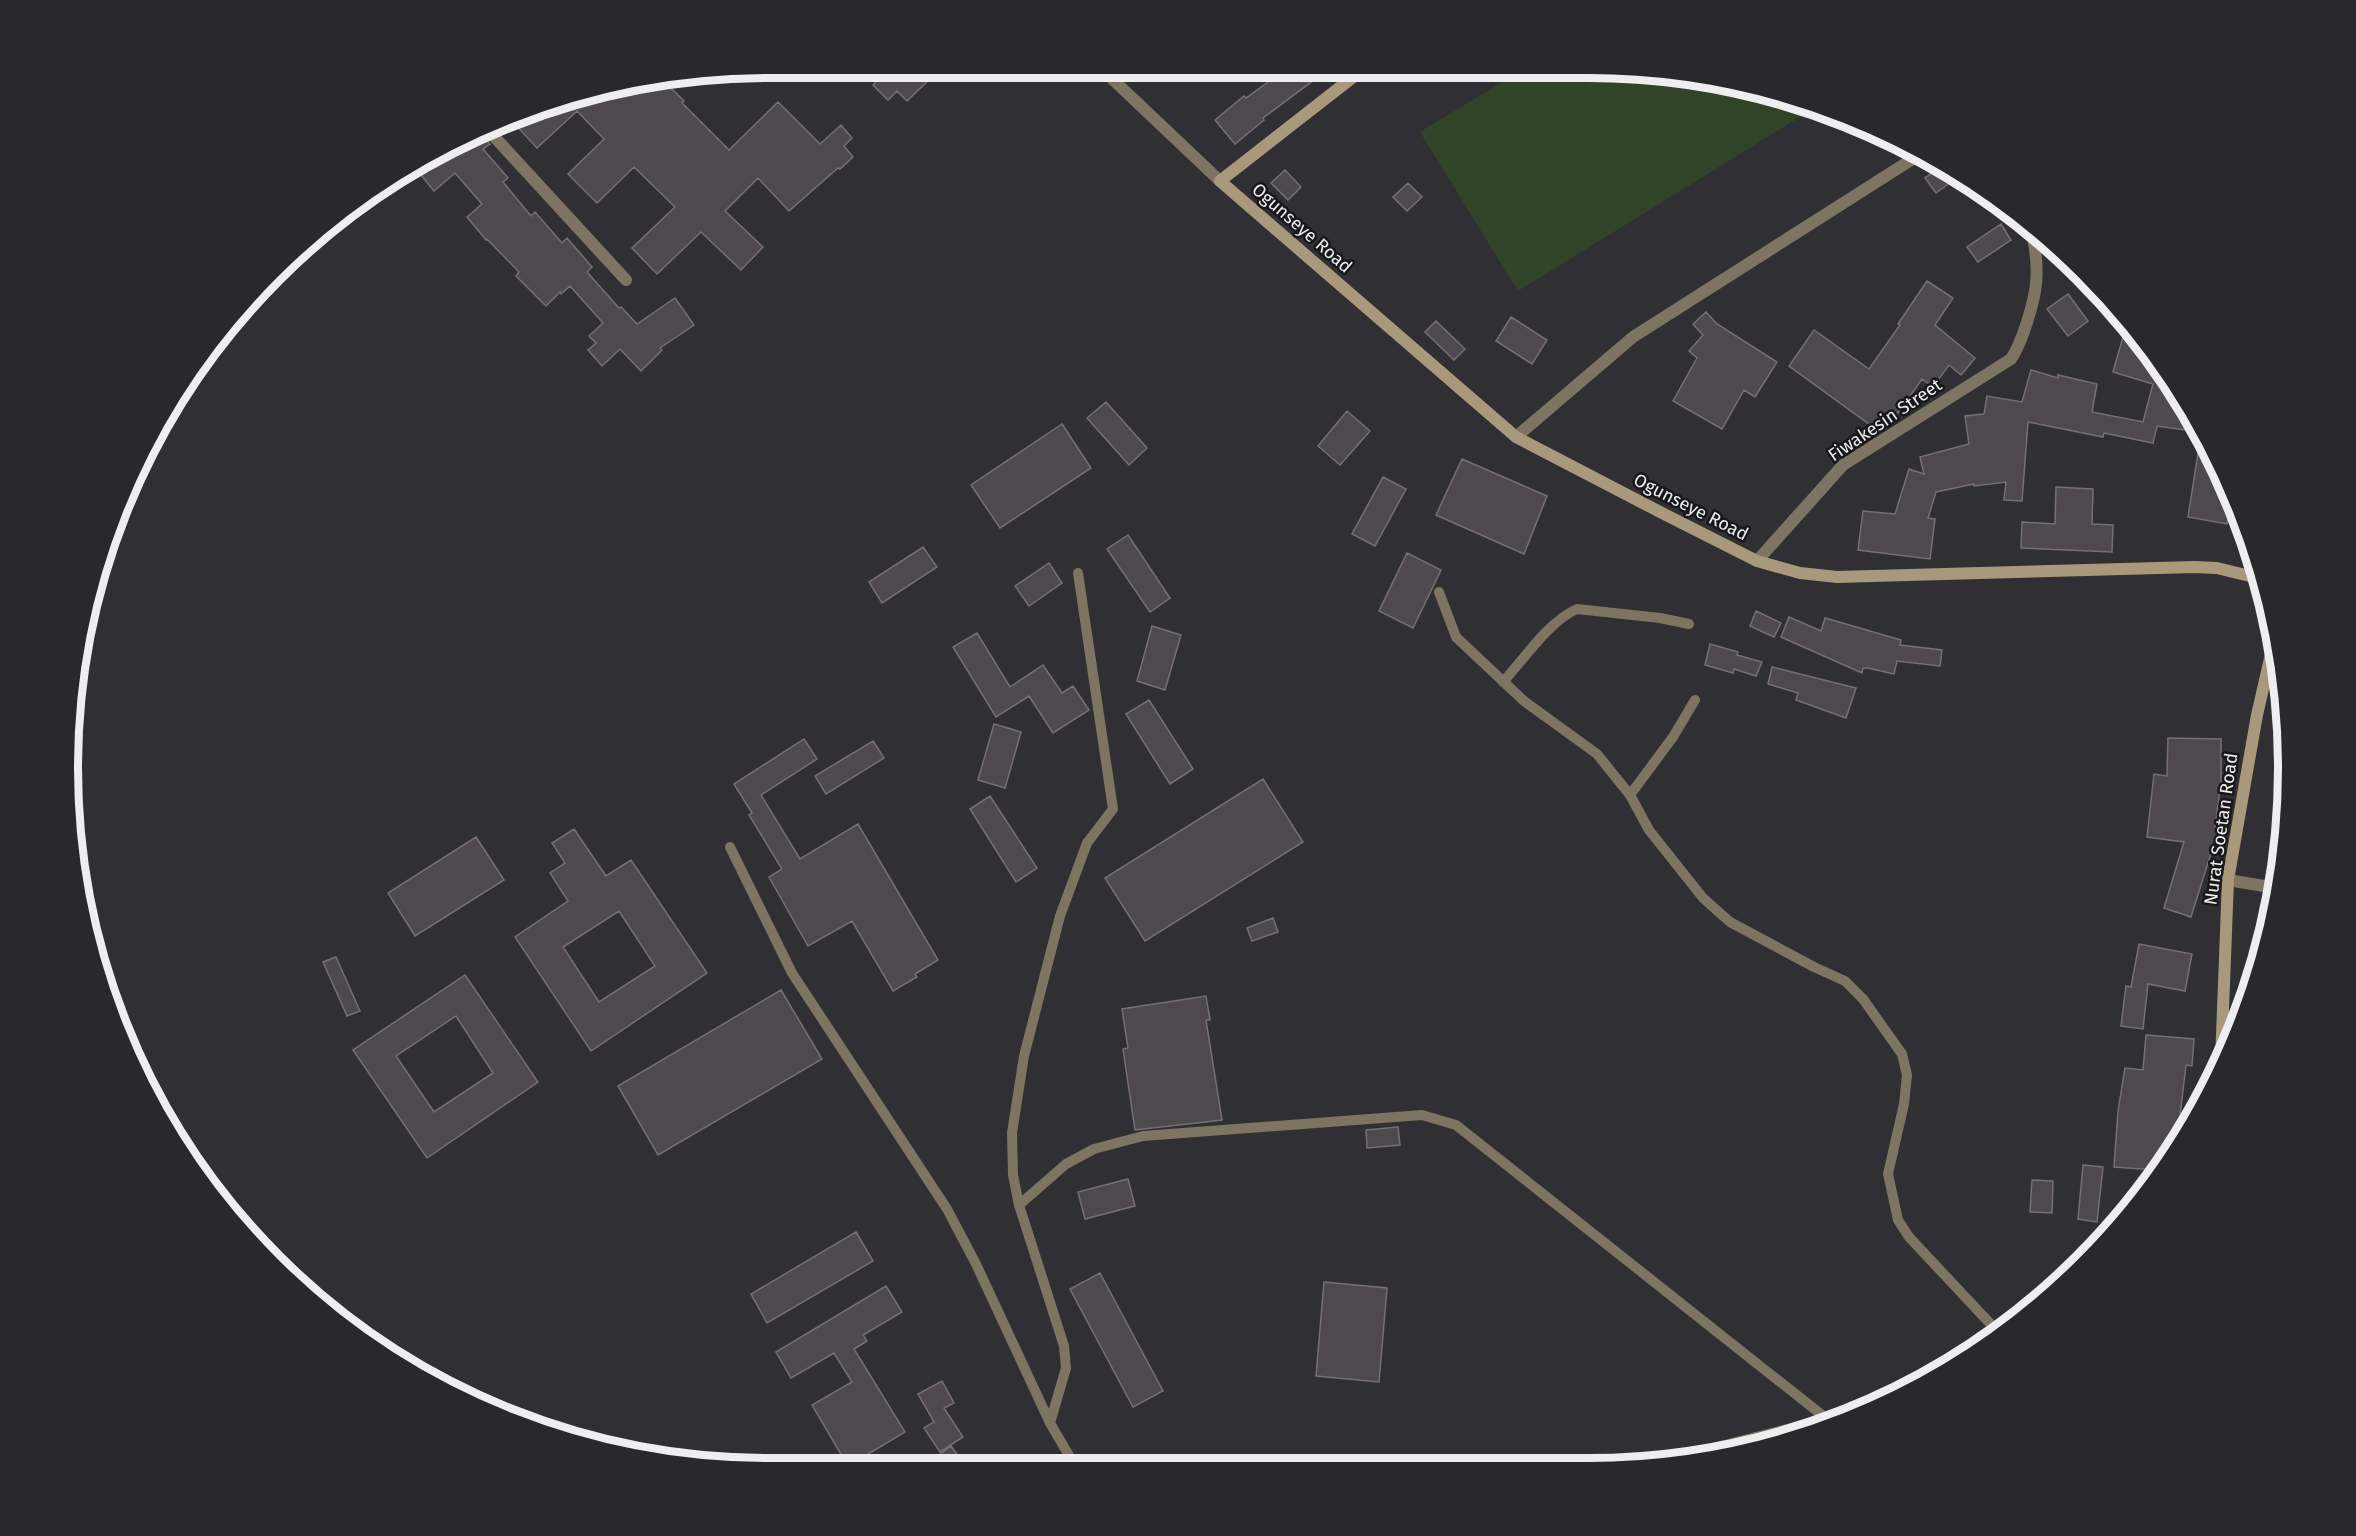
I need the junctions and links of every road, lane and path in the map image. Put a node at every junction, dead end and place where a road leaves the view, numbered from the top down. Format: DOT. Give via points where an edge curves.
graph roads {
  1 [pos="1111,78"];
  2 [pos="1352,78"];
  3 [pos="493,136"];
  4 [pos="1912,159"];
  5 [pos="1220,182"];
  6 [pos="2034,241"];
  7 [pos="626,280"];
  8 [pos="1516,437"];
  9 [pos="1757,561"];
  10 [pos="1078,573"];
  11 [pos="2250,576"];
  12 [pos="1440,592"];
  13 [pos="1689,624"];
  14 [pos="2269,661"];
  15 [pos="1503,681"];
  16 [pos="1695,700"];
  17 [pos="1630,795"];
  18 [pos="730,847"];
  19 [pos="2228,880"];
  20 [pos="2268,887"];
  21 [pos="2222,1039"];
  22 [pos="1019,1205"];
  23 [pos="1993,1326"];
  24 [pos="1823,1416"];
  25 [pos="1050,1423"];
  26 [pos="1070,1458"];
  1 -- 5 [label="street"];
  2 -- 5 [label="street"];
  3 -- 7 [label="street"];
  4 -- 8 [label="street" via="1633,338"];
  5 -- 8 [label="street, Ogunseye Road"];
  6 -- 9 [label="street, Fiwakesin Street" via="2036,284 2019,347 2011,359 1843,465"];
  8 -- 9 [label="street, Ogunseye Road"];
  9 -- 11 [label="street, Ogunseye Road" via="1800,573 1837,577 2194,567"];
  10 -- 22 [label="lane" via="1113,809 1088,843 1060,916 1024,1056 1012,1133 1013,1175"];
  12 -- 15 [label="lane" via="1456,637"];
  13 -- 15 [label="lane" via="1577,609 1551,627"];
  14 -- 19 [label="street, Nurat Soetan Road"];
  15 -- 17 [label="lane" via="1540,715 1597,754"];
  16 -- 17 [label="lane"];
  17 -- 23 [label="lane" via="1649,830 1703,898 1730,922 1845,981 1863,999 1902,1054 1907,1089 1888,1174 1898,1220 1909,1237"];
  18 -- 25 [label="lane" via="792,973 947,1209"];
  19 -- 20 [label="street"];
  19 -- 21 [label="street, Nurat Soetan Road"];
  22 -- 24 [label="lane" via="1066,1164 1094,1149 1143,1136 1422,1115 1456,1125"];
  22 -- 25 [label="lane" via="1064,1346 1066,1368"];
  25 -- 26 [label="lane"];
}
